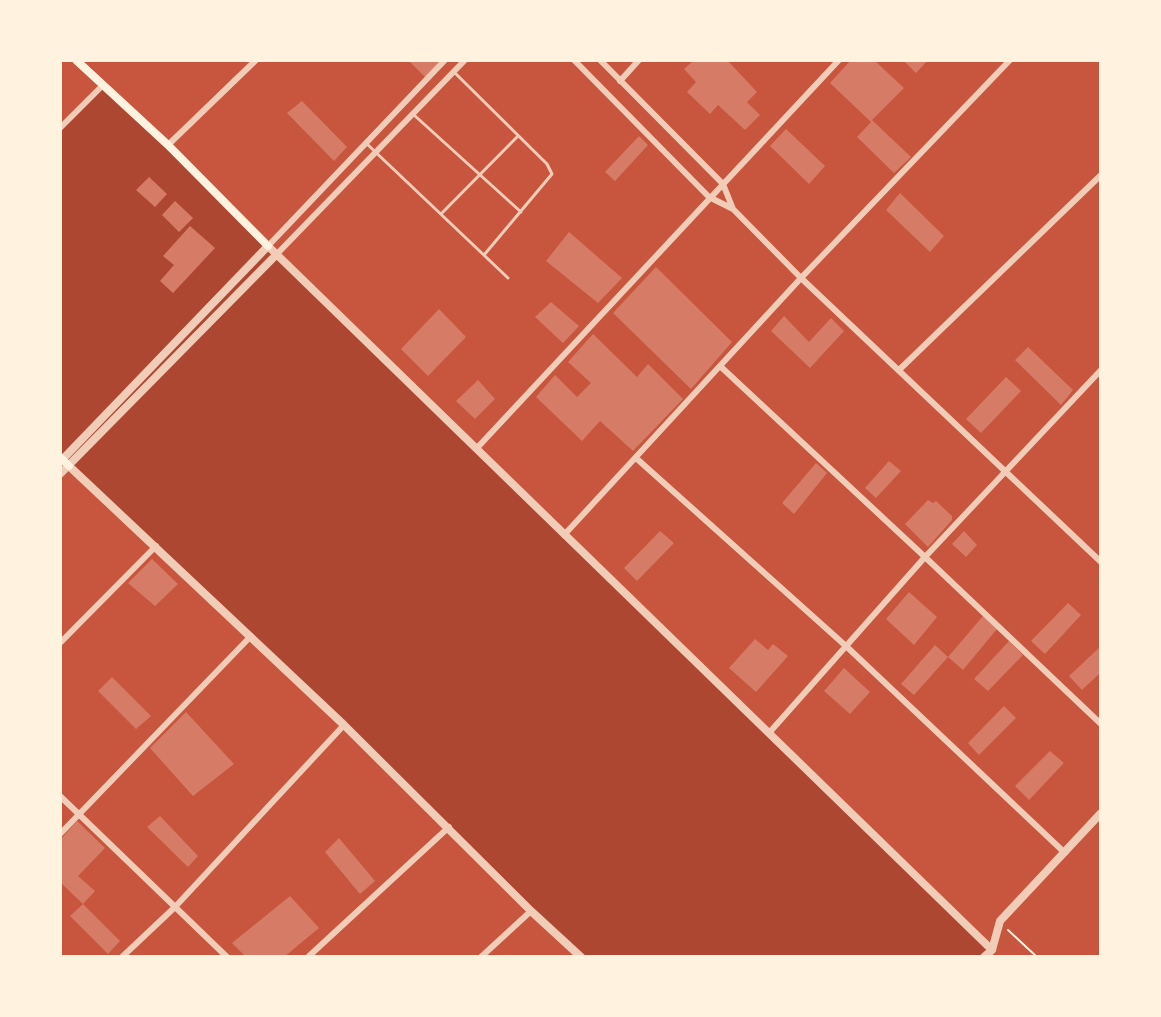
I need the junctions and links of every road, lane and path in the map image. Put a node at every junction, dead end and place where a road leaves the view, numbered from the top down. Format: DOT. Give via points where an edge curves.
graph roads {
  1 [pos="76,60"];
  2 [pos="256,60"];
  3 [pos="445,60"];
  4 [pos="465,60"];
  5 [pos="574,60"];
  6 [pos="600,60"];
  7 [pos="639,60"];
  8 [pos="839,60"];
  9 [pos="1010,60"];
  10 [pos="454,72"];
  11 [pos="620,81"];
  12 [pos="103,85"];
  13 [pos="413,114"];
  14 [pos="60,128"];
  15 [pos="518,136"];
  16 [pos="366,143"];
  17 [pos="168,145"];
  18 [pos="375,152"];
  19 [pos="480,175"];
  20 [pos="1101,175"];
  21 [pos="723,184"];
  22 [pos="709,197"];
  23 [pos="733,209"];
  24 [pos="521,212"];
  25 [pos="441,214"];
  26 [pos="268,246"];
  27 [pos="276,255"];
  28 [pos="484,255"];
  29 [pos="508,278"];
  30 [pos="801,278"];
  31 [pos="720,366"];
  32 [pos="900,369"];
  33 [pos="1100,374"];
  34 [pos="477,448"];
  35 [pos="636,458"];
  36 [pos="63,461"];
  37 [pos="1006,472"];
  38 [pos="60,474"];
  39 [pos="564,536"];
  40 [pos="156,546"];
  41 [pos="925,557"];
  42 [pos="1101,562"];
  43 [pos="251,636"];
  44 [pos="60,643"];
  45 [pos="847,647"];
  46 [pos="1101,724"];
  47 [pos="344,725"];
  48 [pos="769,733"];
  49 [pos="60,796"];
  50 [pos="1101,813"];
  51 [pos="79,814"];
  52 [pos="449,827"];
  53 [pos="60,834"];
  54 [pos="1065,853"];
  55 [pos="175,907"];
  56 [pos="531,911"];
  57 [pos="1000,921"];
  58 [pos="992,950"];
  59 [pos="122,957"];
  60 [pos="227,957"];
  61 [pos="308,957"];
  62 [pos="481,957"];
  63 [pos="581,957"];
  64 [pos="984,957"];
  65 [pos="1037,957"];
  1 -- 12 [label="main road"];
  2 -- 17 [label="street"];
  3 -- 16 [label="street"];
  4 -- 10 [label="street"];
  5 -- 22 [label="street"];
  6 -- 11 [label="street"];
  7 -- 11 [label="street"];
  8 -- 21 [label="street"];
  9 -- 30 [label="street"];
  10 -- 13 [label="street"];
  10 -- 15 [label="lane"];
  11 -- 21 [label="street"];
  12 -- 14 [label="street"];
  12 -- 17 [label="main road"];
  13 -- 18 [label="street"];
  13 -- 19 [label="lane"];
  15 -- 19 [label="lane"];
  15 -- 24 [label="lane" via="552,174"];
  16 -- 18 [label="lane"];
  16 -- 26 [label="street"];
  17 -- 26 [label="main road"];
  18 -- 25 [label="lane"];
  18 -- 27 [label="street"];
  19 -- 24 [label="lane"];
  19 -- 25 [label="lane"];
  20 -- 32 [label="street"];
  21 -- 22 [label="street"];
  21 -- 23 [label="street"];
  22 -- 23 [label="street"];
  22 -- 34 [label="street"];
  23 -- 30 [label="street"];
  24 -- 28 [label="lane"];
  25 -- 28 [label="lane"];
  26 -- 27 [label="street"];
  26 -- 36 [label="street"];
  27 -- 34 [label="street"];
  27 -- 36 [label="street"];
  28 -- 29 [label="lane"];
  30 -- 31 [label="street"];
  30 -- 32 [label="street"];
  31 -- 35 [label="street"];
  31 -- 41 [label="street"];
  32 -- 37 [label="street"];
  33 -- 37 [label="street"];
  34 -- 39 [label="street"];
  35 -- 39 [label="street"];
  35 -- 45 [label="street"];
  36 -- 38 [label="street"];
  36 -- 40 [label="street"];
  37 -- 41 [label="street"];
  37 -- 42 [label="street"];
  39 -- 48 [label="street"];
  40 -- 43 [label="street"];
  40 -- 44 [label="street"];
  41 -- 45 [label="street"];
  41 -- 46 [label="street"];
  43 -- 47 [label="street"];
  43 -- 51 [label="street"];
  45 -- 48 [label="street"];
  45 -- 54 [label="street"];
  47 -- 52 [label="street"];
  47 -- 55 [label="street"];
  48 -- 58 [label="street"];
  49 -- 51 [label="street"];
  50 -- 54 [label="street"];
  51 -- 53 [label="street"];
  51 -- 55 [label="street"];
  52 -- 56 [label="street"];
  52 -- 61 [label="street"];
  54 -- 57 [label="street"];
  55 -- 59 [label="street"];
  55 -- 60 [label="street"];
  56 -- 62 [label="street"];
  56 -- 63 [label="street"];
  57 -- 58 [label="street"];
  57 -- 65 [label="path"];
  58 -- 64 [label="street"];
}
